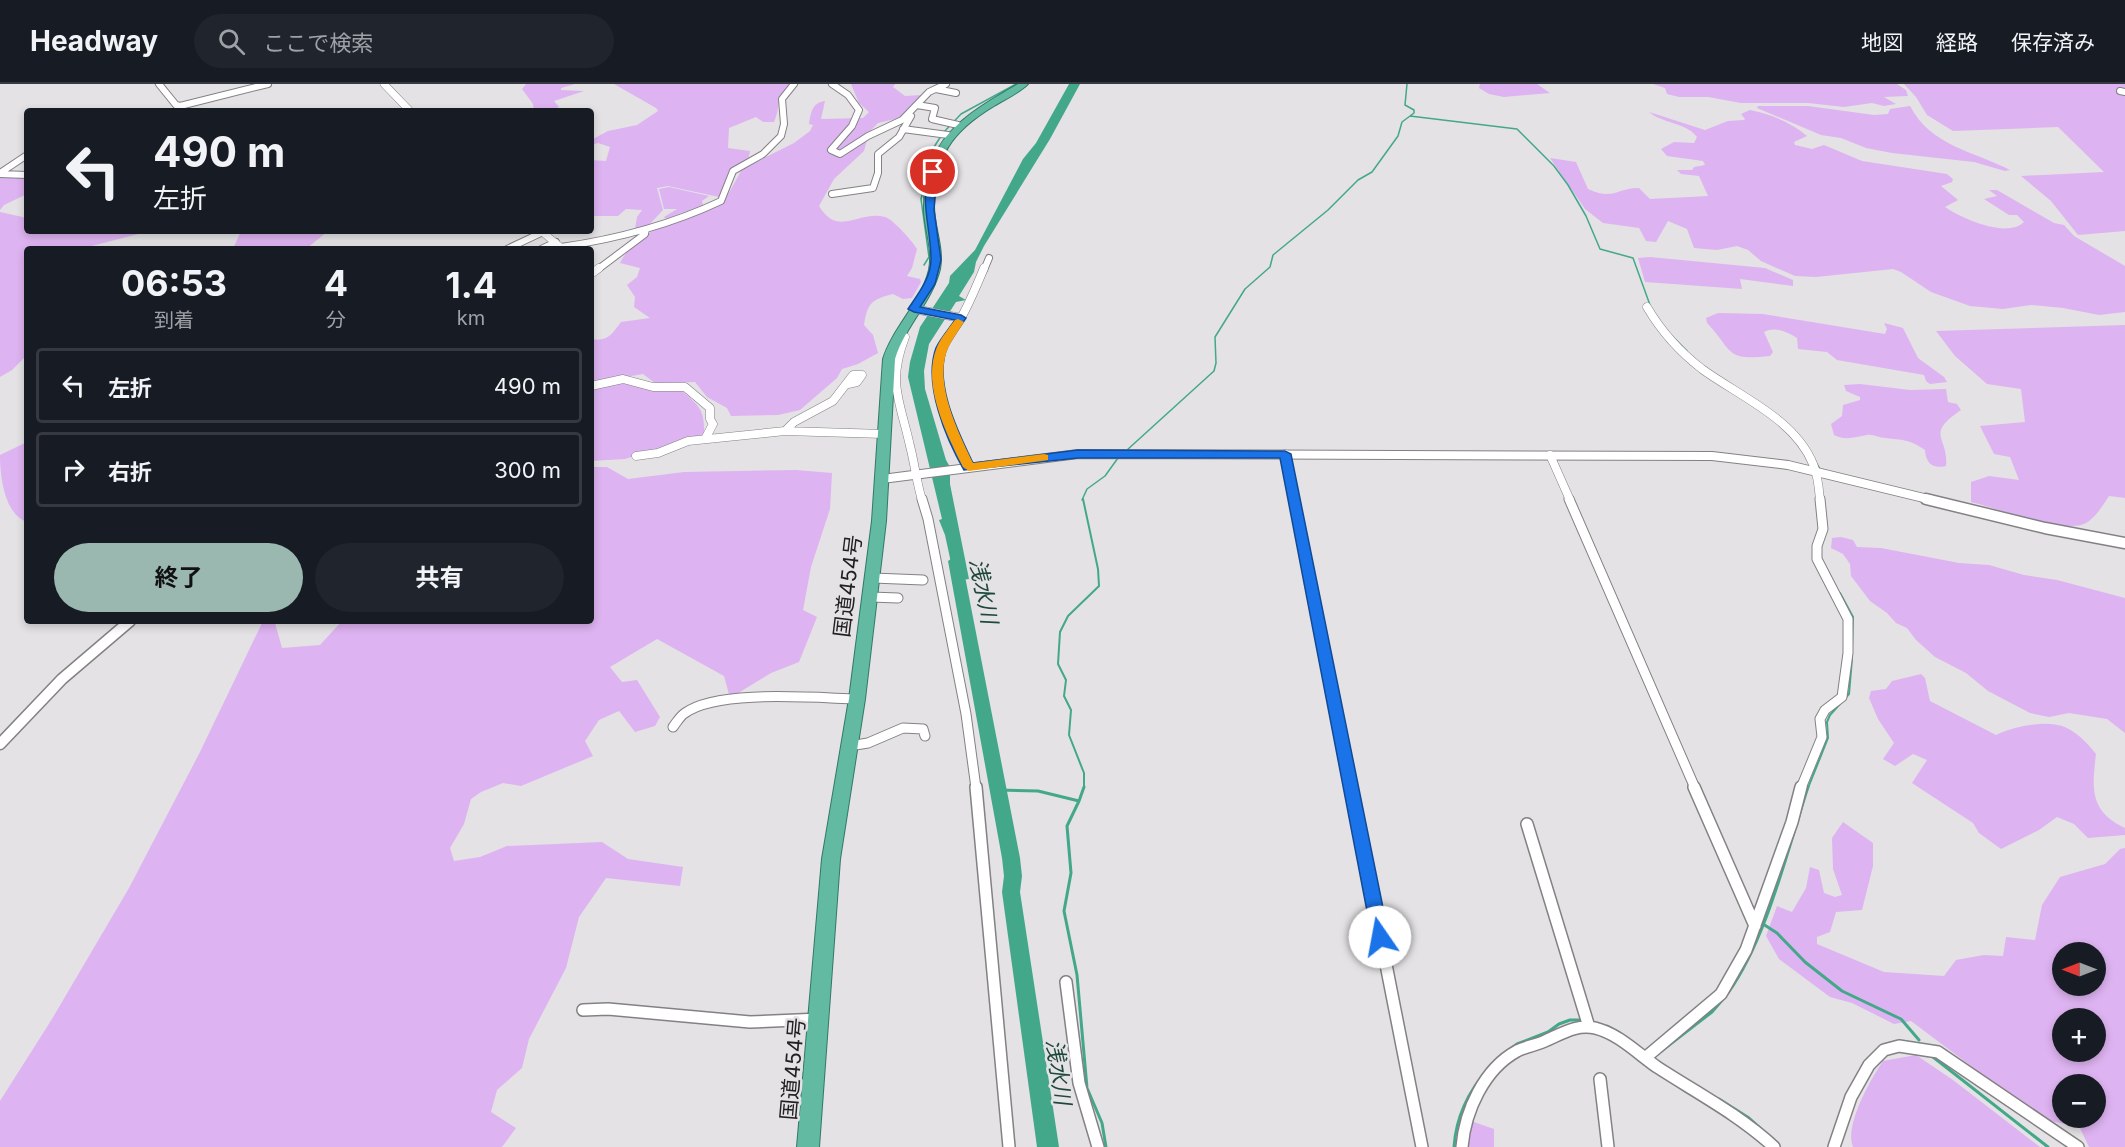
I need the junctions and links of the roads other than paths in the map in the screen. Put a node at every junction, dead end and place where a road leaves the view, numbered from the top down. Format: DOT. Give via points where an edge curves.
graph roads {
  1 [pos="159,84"];
  2 [pos="268,84"];
  3 [pos="384,84"];
  4 [pos="794,84"];
  5 [pos="1024,84"];
  6 [pos="835,85"];
  7 [pos="941,86"];
  8 [pos="956,93"];
  9 [pos="917,104"];
  10 [pos="407,108"];
  11 [pos="958,125"];
  12 [pos="903,129"];
  13 [pos="948,135"];
  14 [pos="24,157"];
  15 [pos="0,173"];
  16 [pos="24,175"];
  17 [pos="832,194"];
  18 [pos="646,229"];
  19 [pos="538,234"];
  20 [pos="545,234"];
  21 [pos="513,246"];
  22 [pos="560,246"];
  23 [pos="989,258"];
  24 [pos="594,272"];
  25 [pos="1647,307"];
  26 [pos="919,310"];
  27 [pos="958,318"];
  28 [pos="848,384"];
  29 [pos="594,385"];
  30 [pos="784,431"];
  31 [pos="884,434"];
  32 [pos="705,439"];
  33 [pos="1285,454"];
  34 [pos="1550,455"];
  35 [pos="636,456"];
  36 [pos="964,468"];
  37 [pos="1816,472"];
  38 [pos="917,475"];
  39 [pos="882,479"];
  40 [pos="2125,543"];
  41 [pos="873,578"];
  42 [pos="923,580"];
  43 [pos="870,597"];
  44 [pos="898,598"];
  45 [pos="126,624"];
  46 [pos="857,699"];
  47 [pos="673,728"];
  48 [pos="925,736"];
  49 [pos="0,744"];
  50 [pos="849,746"];
  51 [pos="1527,824"];
  52 [pos="1755,926"];
  53 [pos="1066,982"];
  54 [pos="583,1010"];
  55 [pos="819,1019"];
  56 [pos="1589,1027"];
  57 [pos="1645,1058"];
  58 [pos="1600,1079"];
  59 [pos="808,1147"];
  60 [pos="1010,1147"];
  61 [pos="1098,1147"];
  62 [pos="1422,1147"];
  63 [pos="1462,1147"];
  64 [pos="1608,1147"];
  65 [pos="1774,1147"];
  66 [pos="1834,1147"];
  67 [pos="2078,1147"];
  1 -- 2 [label="street" via="180,106"];
  3 -- 10 [label="street"];
  4 -- 18 [label="street" via="782,99 784,129 760,158 733,171 721,201"];
  5 -- 11 [label="highway, 国道454号"];
  6 -- 9 [label="street" via="859,110 852,126 831,150 834,153 845,152 902,120"];
  7 -- 8 [label="street"];
  7 -- 9 [label="street"];
  9 -- 11 [label="street" via="935,108 935,121"];
  9 -- 12 [label="street"];
  11 -- 13 [label="highway, 国道454号"];
  12 -- 13 [label="street"];
  12 -- 17 [label="street" via="898,138 877,154 874,162 878,173 873,188"];
  13 -- 26 [label="highway, 国道454号" via="937,156 930,196 936,252 934,272"];
  14 -- 15 [label="street"];
  15 -- 16 [label="street"];
  18 -- 22 [label="street" via="614,239"];
  18 -- 24 [label="street" via="645,234"];
  19 -- 21 [label="street"];
  20 -- 22 [label="street"];
  23 -- 27 [label="street"];
  25 -- 37 [label="street" via="1690,359 1744,395 1802,445"];
  26 -- 27 [label="street"];
  26 -- 31 [label="highway, 国道454号" via="891,347"];
  26 -- 38 [label="street" via="901,344 894,377"];
  27 -- 36 [label="street" via="942,348 938,383"];
  28 -- 30 [label="street" via="828,405 798,419"];
  29 -- 32 [label="street" via="623,379 653,387 685,387 710,408 713,424"];
  30 -- 31 [label="street"];
  30 -- 32 [label="street"];
  31 -- 39 [label="highway, 国道454号"];
  32 -- 35 [label="street"];
  33 -- 34 [label="street"];
  33 -- 36 [label="street" via="1078,454"];
  33 -- 62 [label="street"];
  34 -- 37 [label="street" via="1712,456"];
  34 -- 52 [label="street"];
  36 -- 38 [label="street"];
  37 -- 40 [label="street" via="2045,528"];
  37 -- 52 [label="street" via="1823,529 1817,541 1817,559 1848,617 1844,688 1842,697 1820,719 1822,737 1801,787"];
  38 -- 39 [label="street"];
  38 -- 60 [label="street" via="966,714 975,778"];
  39 -- 41 [label="highway, 国道454号"];
  41 -- 42 [label="street"];
  41 -- 43 [label="highway, 国道454号"];
  43 -- 44 [label="street"];
  43 -- 46 [label="highway, 国道454号"];
  45 -- 49 [label="street" via="84,656"];
  46 -- 47 [label="street" via="758,696 700,705 684,713"];
  46 -- 50 [label="highway, 国道454号"];
  48 -- 50 [label="street" via="923,729 910,727"];
  50 -- 55 [label="highway, 国道454号" via="831,859"];
  51 -- 56 [label="street"];
  52 -- 57 [label="street" via="1721,994"];
  53 -- 61 [label="street" via="1079,1083"];
  54 -- 55 [label="street" via="750,1022"];
  55 -- 59 [label="highway, 国道454号"];
  56 -- 57 [label="street" via="1612,1034"];
  56 -- 63 [label="street" via="1568,1029 1514,1053 1482,1087 1462,1133"];
  57 -- 65 [label="street" via="1747,1122"];
  58 -- 64 [label="street"];
  66 -- 67 [label="street" via="1851,1097 1869,1065 1884,1050 1899,1046 1938,1052"];
}
